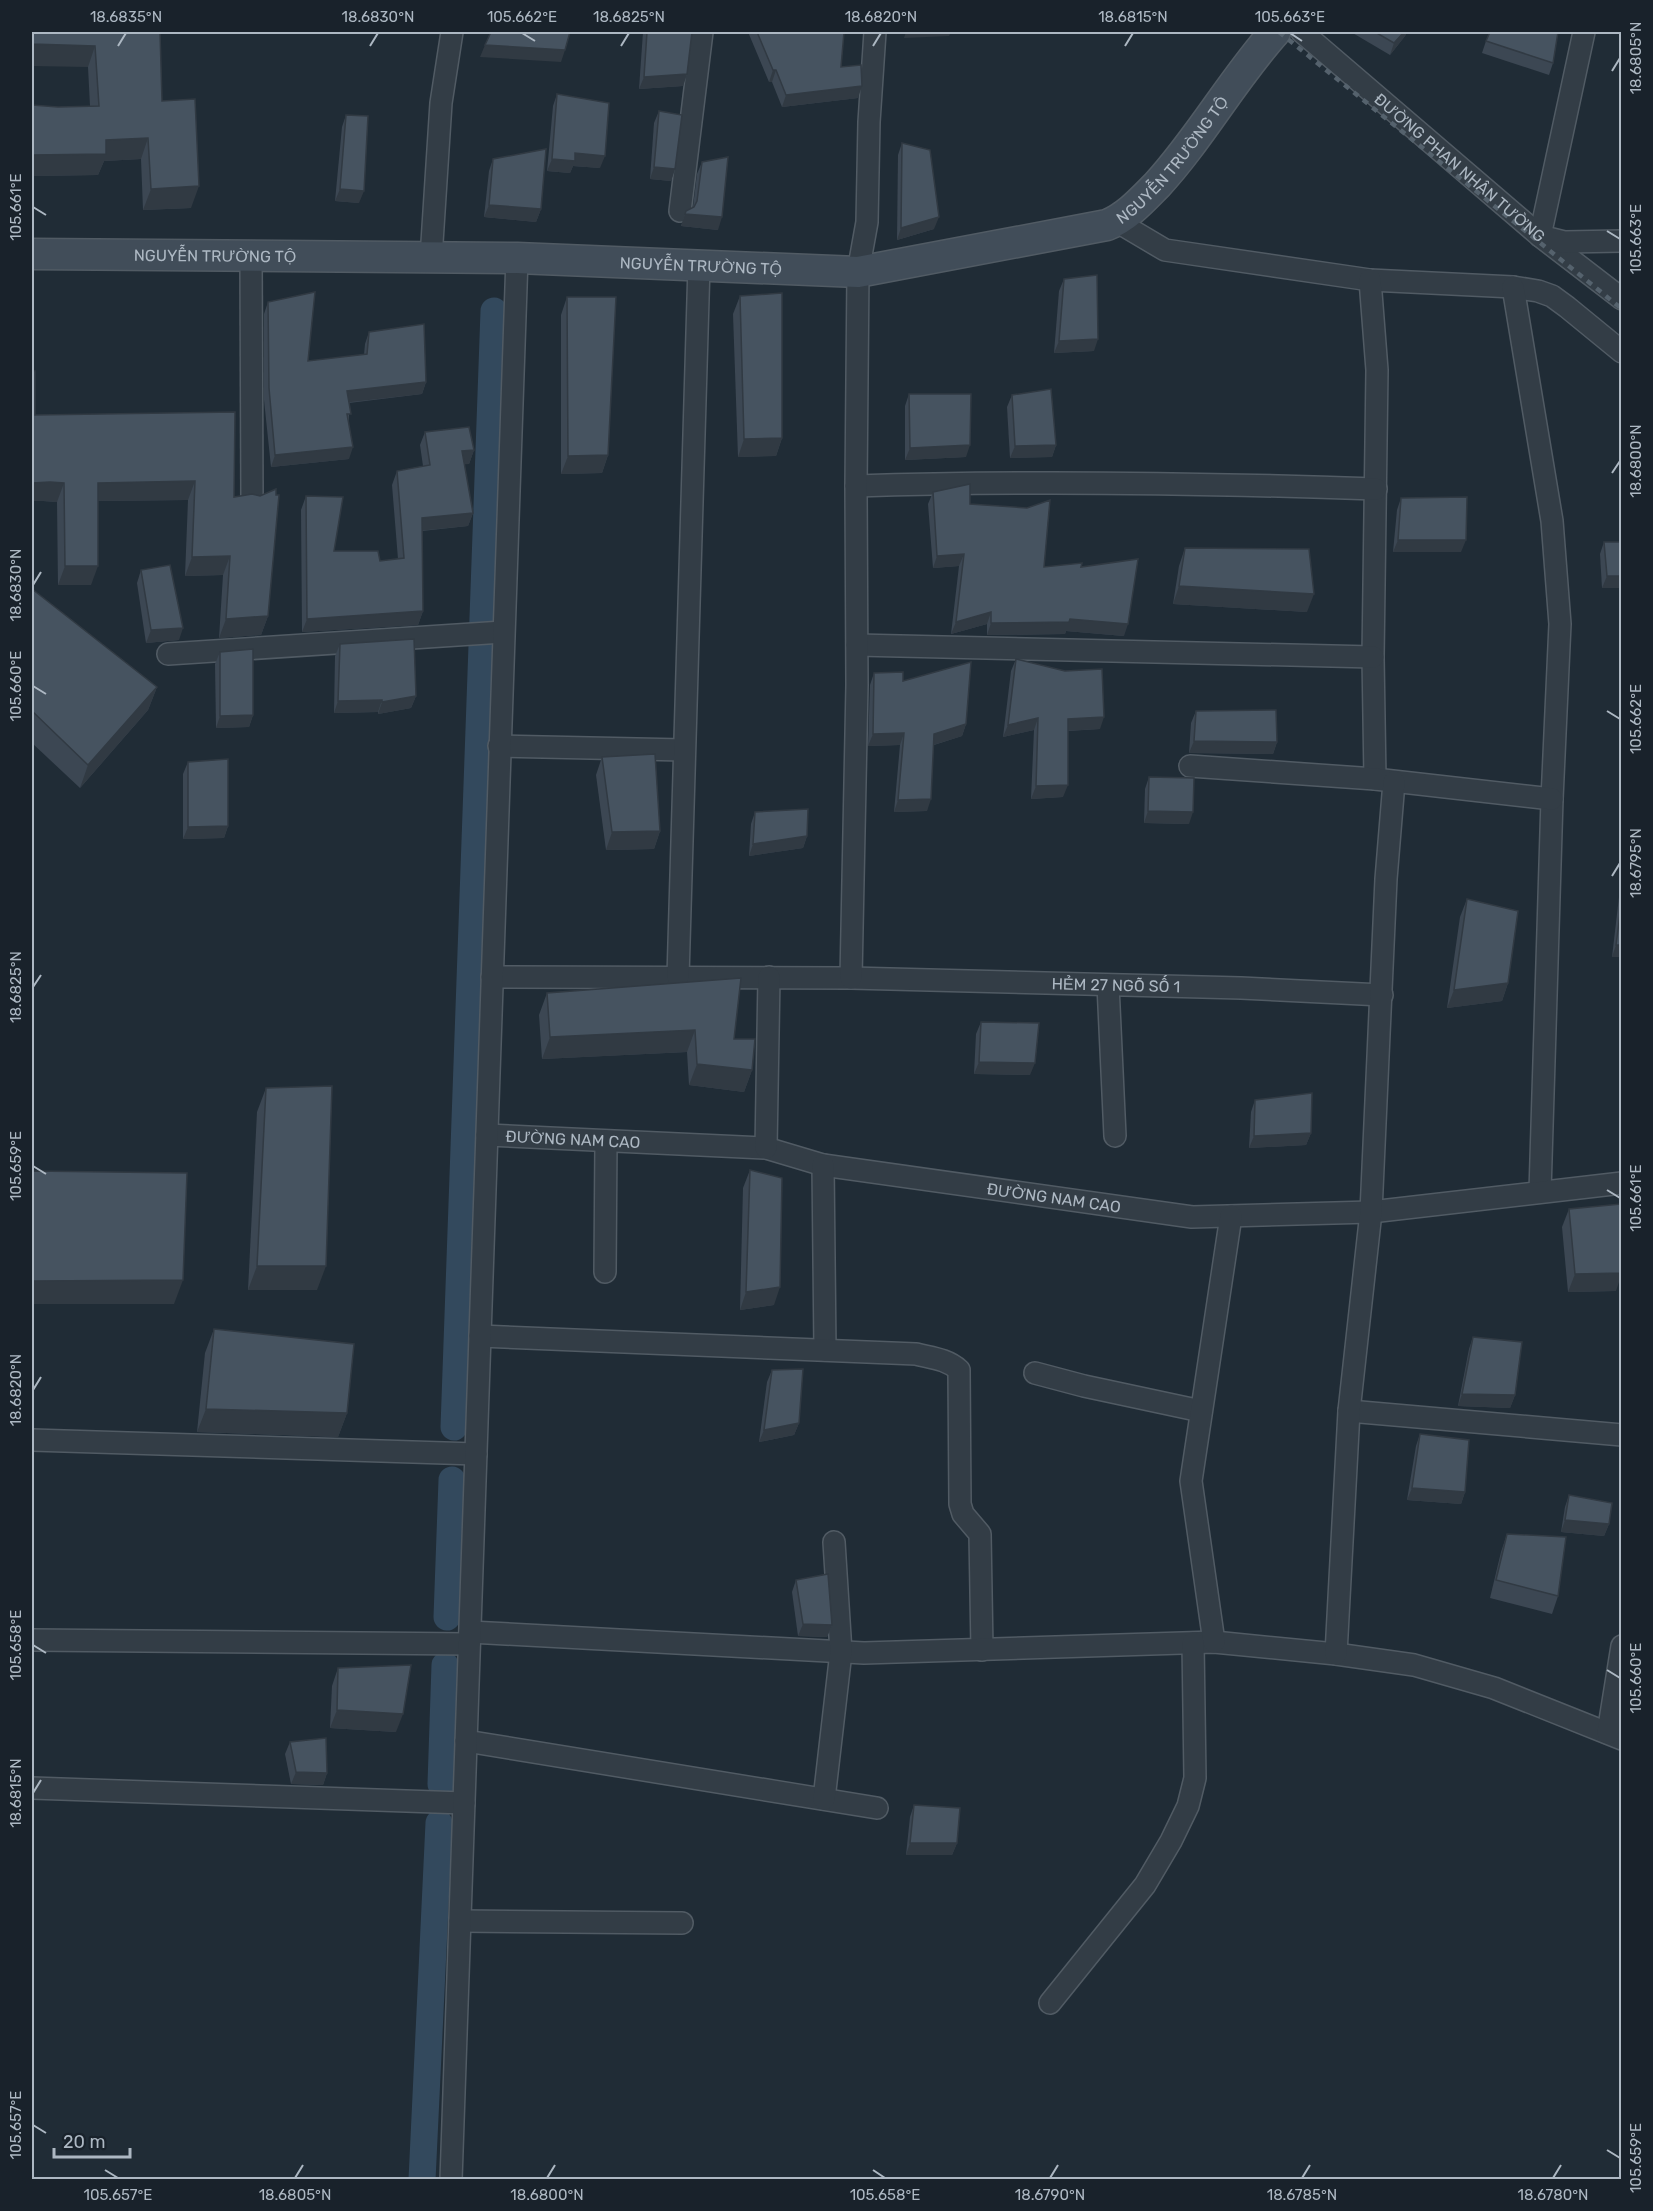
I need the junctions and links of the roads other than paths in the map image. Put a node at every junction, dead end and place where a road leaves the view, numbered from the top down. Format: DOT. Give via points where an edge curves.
graph roads {
  1 [pos="452,32"];
  2 [pos="702,32"];
  3 [pos="876,32"];
  4 [pos="1302,32"];
  5 [pos="1584,32"];
  6 [pos="1266,35"];
  7 [pos="680,212"];
  8 [pos="1116,222"];
  9 [pos="1540,236"];
  10 [pos="1622,241"];
  11 [pos="32,254"];
  12 [pos="251,256"];
  13 [pos="431,258"];
  14 [pos="517,258"];
  15 [pos="699,265"];
  16 [pos="858,272"];
  17 [pos="1370,280"];
  18 [pos="1513,287"];
  19 [pos="1622,299"];
  20 [pos="1622,352"];
  21 [pos="856,486"];
  22 [pos="1376,489"];
  23 [pos="252,502"];
  24 [pos="504,632"];
  25 [pos="857,645"];
  26 [pos="168,654"];
  27 [pos="1373,657"];
  28 [pos="500,746"];
  29 [pos="684,750"];
  30 [pos="1190,766"];
  31 [pos="1384,781"];
  32 [pos="1552,799"];
  33 [pos="492,976"];
  34 [pos="678,977"];
  35 [pos="769,977"];
  36 [pos="851,978"];
  37 [pos="1108,985"];
  38 [pos="1382,996"];
  39 [pos="487,1135"];
  40 [pos="1115,1136"];
  41 [pos="606,1141"];
  42 [pos="766,1148"];
  43 [pos="824,1165"];
  44 [pos="1622,1183"];
  45 [pos="1540,1192"];
  46 [pos="1371,1212"];
  47 [pos="1231,1216"];
  48 [pos="604,1272"];
  49 [pos="480,1336"];
  50 [pos="825,1350"];
  51 [pos="1035,1373"];
  52 [pos="1201,1411"];
  53 [pos="1349,1411"];
  54 [pos="1622,1435"];
  55 [pos="32,1440"];
  56 [pos="476,1454"];
  57 [pos="834,1542"];
  58 [pos="470,1638"];
  59 [pos="32,1640"];
  60 [pos="1214,1642"];
  61 [pos="1193,1643"];
  62 [pos="1622,1646"];
  63 [pos="982,1650"];
  64 [pos="841,1652"];
  65 [pos="1336,1654"];
  66 [pos="1615,1736"];
  67 [pos="466,1741"];
  68 [pos="32,1788"];
  69 [pos="824,1799"];
  70 [pos="464,1803"];
  71 [pos="877,1808"];
  72 [pos="460,1921"];
  73 [pos="682,1923"];
  74 [pos="1050,2003"];
  75 [pos="451,2180"];
  1 -- 13 [label="street" via="441,103"];
  2 -- 7 [label="street"];
  3 -- 16 [label="street" via="867,222"];
  4 -- 9 [label="street, ĐƯỜNG PHAN NHÂN TƯỜNG"];
  5 -- 9 [label="street"];
  6 -- 8 [label="main road, NGUYỄN TRƯỜNG TỘ" via="1179,160"];
  8 -- 16 [label="main road, NGUYỄN TRƯỜNG TỘ"];
  8 -- 17 [label="street" via="1165,250"];
  9 -- 10 [label="street" via="1564,242"];
  9 -- 19 [label="street, ĐƯỜNG PHAN NHÂN TƯỜNG"];
  11 -- 12 [label="main road, NGUYỄN TRƯỜNG TỘ"];
  12 -- 13 [label="main road, NGUYỄN TRƯỜNG TỘ"];
  12 -- 23 [label="street"];
  13 -- 14 [label="main road, NGUYỄN TRƯỜNG TỘ"];
  14 -- 15 [label="main road, NGUYỄN TRƯỜNG TỘ"];
  14 -- 24 [label="street"];
  15 -- 16 [label="main road, NGUYỄN TRƯỜNG TỘ"];
  15 -- 29 [label="street"];
  16 -- 21 [label="street"];
  17 -- 18 [label="street"];
  17 -- 22 [label="street" via="1377,370"];
  18 -- 20 [label="street" via="1552,296"];
  18 -- 32 [label="street" via="1552,521 1560,624"];
  21 -- 22 [label="street" via="1134,482"];
  21 -- 25 [label="street"];
  22 -- 27 [label="street"];
  24 -- 26 [label="street"];
  24 -- 28 [label="street"];
  25 -- 27 [label="street"];
  25 -- 36 [label="street"];
  27 -- 31 [label="street"];
  28 -- 29 [label="street"];
  28 -- 33 [label="street"];
  29 -- 34 [label="street"];
  30 -- 31 [label="street"];
  31 -- 32 [label="street"];
  31 -- 38 [label="street"];
  32 -- 45 [label="street"];
  33 -- 34 [label="street, HẺM 27 NGÕ SỐ 1"];
  33 -- 39 [label="street"];
  34 -- 35 [label="street, HẺM 27 NGÕ SỐ 1"];
  35 -- 36 [label="street, HẺM 27 NGÕ SỐ 1"];
  35 -- 42 [label="street"];
  36 -- 37 [label="street, HẺM 27 NGÕ SỐ 1"];
  37 -- 38 [label="street, HẺM 27 NGÕ SỐ 1"];
  37 -- 40 [label="street"];
  38 -- 46 [label="street"];
  39 -- 41 [label="street, ĐƯỜNG NAM CAO"];
  39 -- 49 [label="street"];
  41 -- 42 [label="street, ĐƯỜNG NAM CAO"];
  41 -- 48 [label="street"];
  42 -- 43 [label="street, ĐƯỜNG NAM CAO"];
  43 -- 47 [label="street, ĐƯỜNG NAM CAO" via="1192,1217"];
  43 -- 50 [label="street"];
  44 -- 45 [label="street, ĐƯỜNG NAM CAO"];
  45 -- 46 [label="street, ĐƯỜNG NAM CAO"];
  46 -- 47 [label="street, ĐƯỜNG NAM CAO"];
  46 -- 53 [label="street"];
  47 -- 52 [label="street"];
  49 -- 50 [label="street"];
  49 -- 56 [label="street"];
  50 -- 63 [label="street" via="916,1354 947,1361 959,1370 960,1504 963,1514 980,1534"];
  51 -- 52 [label="street"];
  52 -- 60 [label="street" via="1191,1481"];
  53 -- 54 [label="street"];
  53 -- 65 [label="street"];
  55 -- 56 [label="street"];
  56 -- 58 [label="street"];
  57 -- 64 [label="street"];
  58 -- 59 [label="street"];
  58 -- 64 [label="street"];
  58 -- 67 [label="street"];
  60 -- 61 [label="street"];
  60 -- 65 [label="street"];
  61 -- 63 [label="street"];
  61 -- 74 [label="street" via="1195,1779 1188,1806 1145,1885"];
  62 -- 66 [label="street"];
  63 -- 64 [label="street"];
  64 -- 69 [label="street"];
  65 -- 66 [label="street" via="1414,1665 1494,1688"];
  67 -- 69 [label="street"];
  67 -- 70 [label="street"];
  68 -- 70 [label="street"];
  69 -- 71 [label="street"];
  70 -- 72 [label="street"];
  72 -- 73 [label="street"];
  72 -- 75 [label="street"];
}
